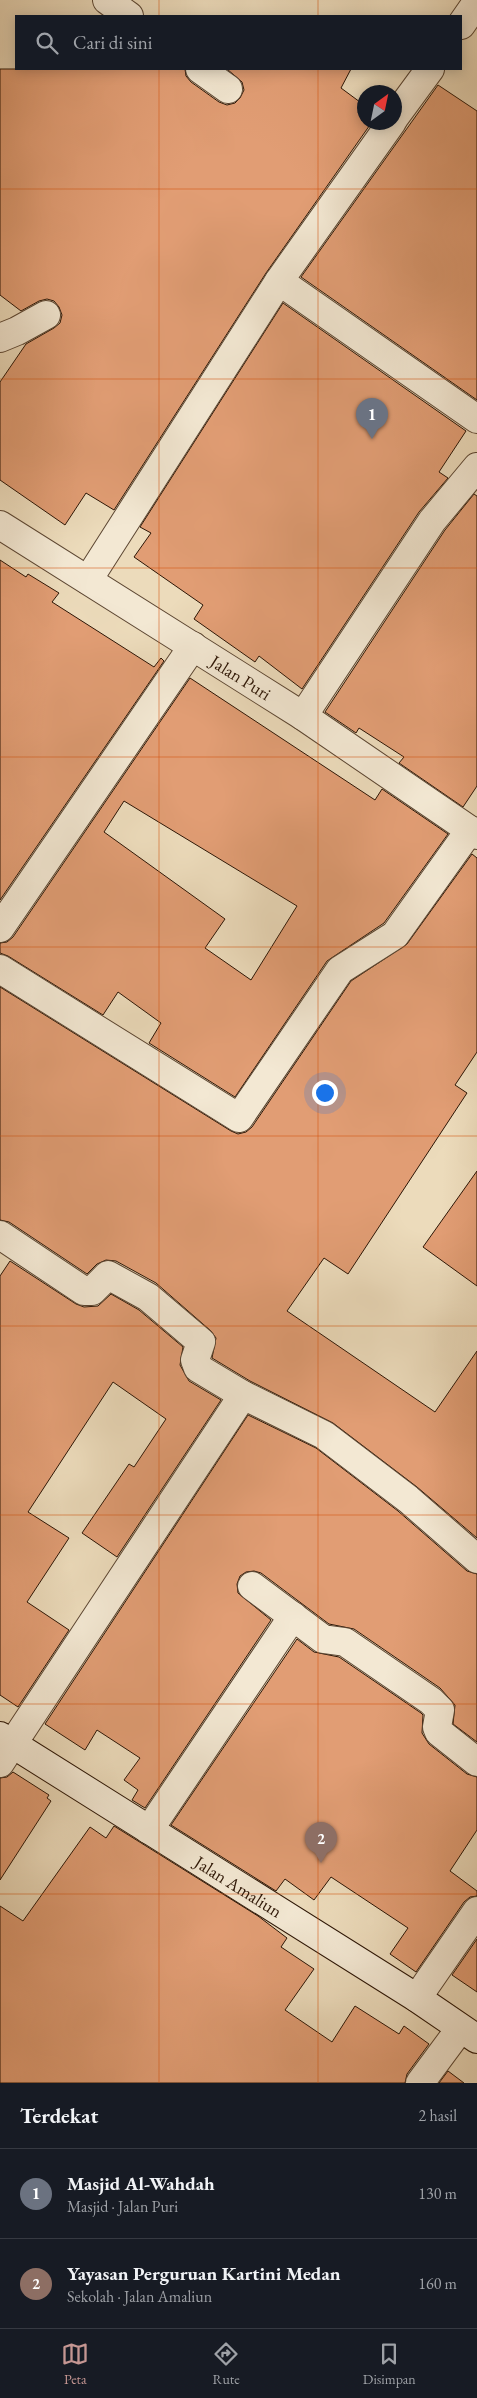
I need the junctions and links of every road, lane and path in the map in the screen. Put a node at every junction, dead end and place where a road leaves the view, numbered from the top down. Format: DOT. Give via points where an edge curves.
graph roads {
  1 [pos="108,0"];
  2 [pos="477,2"];
  3 [pos="128,15"];
  4 [pos="462,24"];
  5 [pos="201,70"];
  6 [pos="429,70"];
  7 [pos="228,89"];
  8 [pos="402,107"];
  9 [pos="386,130"];
  10 [pos="279,281"];
  11 [pos="46,315"];
  12 [pos="0,338"];
  13 [pos="477,419"];
  14 [pos="477,467"];
  15 [pos="0,525"];
  16 [pos="88,580"];
  17 [pos="193,646"];
  18 [pos="303,716"];
  19 [pos="474,832"];
  20 [pos="0,928"];
  21 [pos="0,969"];
  22 [pos="4,1246"];
  23 [pos="243,1396"];
  24 [pos="477,1559"];
  25 [pos="252,1586"];
  26 [pos="293,1616"];
  27 [pos="4,1748"];
  28 [pos="477,1762"];
  29 [pos="149,1830"];
  30 [pos="477,1911"];
  31 [pos="417,1998"];
  32 [pos="469,2034"];
  33 [pos="420,2083"];
  1 -- 3 [label="street"];
  2 -- 4 [label="street"];
  5 -- 7 [label="street"];
  6 -- 8 [label="street"];
  9 -- 10 [label="street"];
  10 -- 13 [label="street"];
  10 -- 16 [label="street"];
  11 -- 12 [label="street"];
  14 -- 18 [label="street" via="432,521"];
  15 -- 16 [label="street, Jalan Puri"];
  16 -- 17 [label="street, Jalan Puri"];
  17 -- 18 [label="street, Jalan Puri"];
  17 -- 20 [label="street"];
  18 -- 19 [label="street, Jalan Puri"];
  19 -- 21 [label="street" via="395,935 340,970 239,1118"];
  22 -- 23 [label="street" via="84,1291 92,1291 108,1274 148,1297 199,1339 201,1342 195,1360 198,1368"];
  23 -- 24 [label="street" via="324,1435 408,1499"];
  23 -- 27 [label="street"];
  25 -- 26 [label="street"];
  26 -- 28 [label="street" via="323,1638 344,1642 431,1701 440,1710 439,1732"];
  26 -- 29 [label="street"];
  27 -- 29 [label="street, Jalan Amaliun"];
  29 -- 31 [label="street, Jalan Amaliun"];
  30 -- 31 [label="street"];
  31 -- 32 [label="street, Jalan Amaliun"];
  32 -- 33 [label="street"];
}
